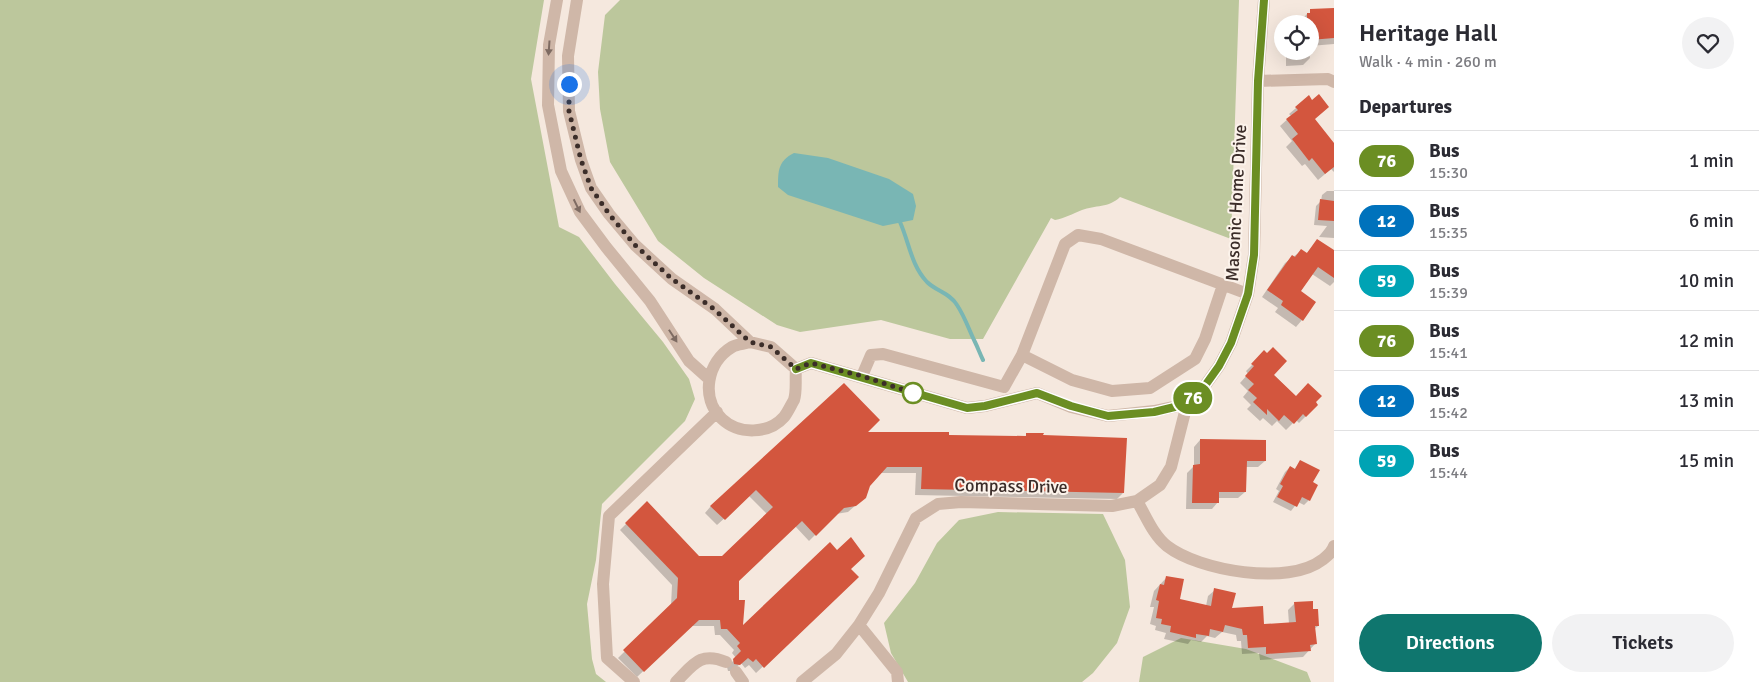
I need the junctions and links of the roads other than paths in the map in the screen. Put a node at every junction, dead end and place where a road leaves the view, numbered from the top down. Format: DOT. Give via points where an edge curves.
graph roads {
  1 [pos="557,0"];
  2 [pos="577,0"];
  3 [pos="1264,0"];
  4 [pos="1258,81"];
  5 [pos="1334,82"];
  6 [pos="1223,285"];
  7 [pos="1248,294"];
  8 [pos="750,342"];
  9 [pos="1022,355"];
  10 [pos="796,369"];
  11 [pos="862,376"];
  12 [pos="708,378"];
  13 [pos="1004,388"];
  14 [pos="1004,401"];
  15 [pos="1187,404"];
  16 [pos="717,412"];
  17 [pos="1137,501"];
  18 [pos="1334,546"];
  19 [pos="859,625"];
  20 [pos="726,662"];
  21 [pos="634,682"];
  22 [pos="676,682"];
  23 [pos="802,682"];
  24 [pos="898,682"];
  1 -- 12 [label="street, one-way" via="549,45 548,105 562,170 580,212 650,301 689,361"];
  2 -- 8 [label="street" via="568,56 569,111 591,188 635,245"];
  3 -- 4 [label="street, Masonic Home Drive"];
  4 -- 5 [label="street"];
  4 -- 7 [label="street, Masonic Home Drive" via="1255,238"];
  6 -- 7 [label="street"];
  6 -- 9 [label="street" via="1205,339 1194,359 1150,388 1112,391 1072,380"];
  6 -- 9 [label="street" via="1101,239 1078,235 1065,244"];
  7 -- 15 [label="street, Masonic Home Drive" via="1231,343 1219,366"];
  8 -- 10 [label="street" via="771,347"];
  8 -- 12 [label="street" via="733,346 717,359"];
  9 -- 13 [label="street"];
  10 -- 11 [label="street" via="811,363"];
  10 -- 16 [label="street" via="795,397 785,416 771,426 750,431 731,426"];
  11 -- 13 [label="street" via="871,355 883,354"];
  11 -- 14 [label="street" via="967,408"];
  12 -- 16 [label="street" via="710,401"];
  13 -- 14 [label="street"];
  14 -- 15 [label="street" via="1037,393 1108,416 1154,412"];
  15 -- 17 [label="street, Compass Drive" via="1171,467 1160,485"];
  16 -- 21 [label="street" via="609,516 603,584 607,658"];
  17 -- 18 [label="street" via="1155,532 1168,546 1194,560 1244,573 1288,573 1313,567"];
  17 -- 19 [label="street, Compass Drive" via="1112,506 938,504 916,518 879,593"];
  19 -- 23 [label="street, Compass Drive" via="836,654"];
  19 -- 24 [label="street" via="897,672"];
  20 -- 22 [label="street" via="704,658"];
}
